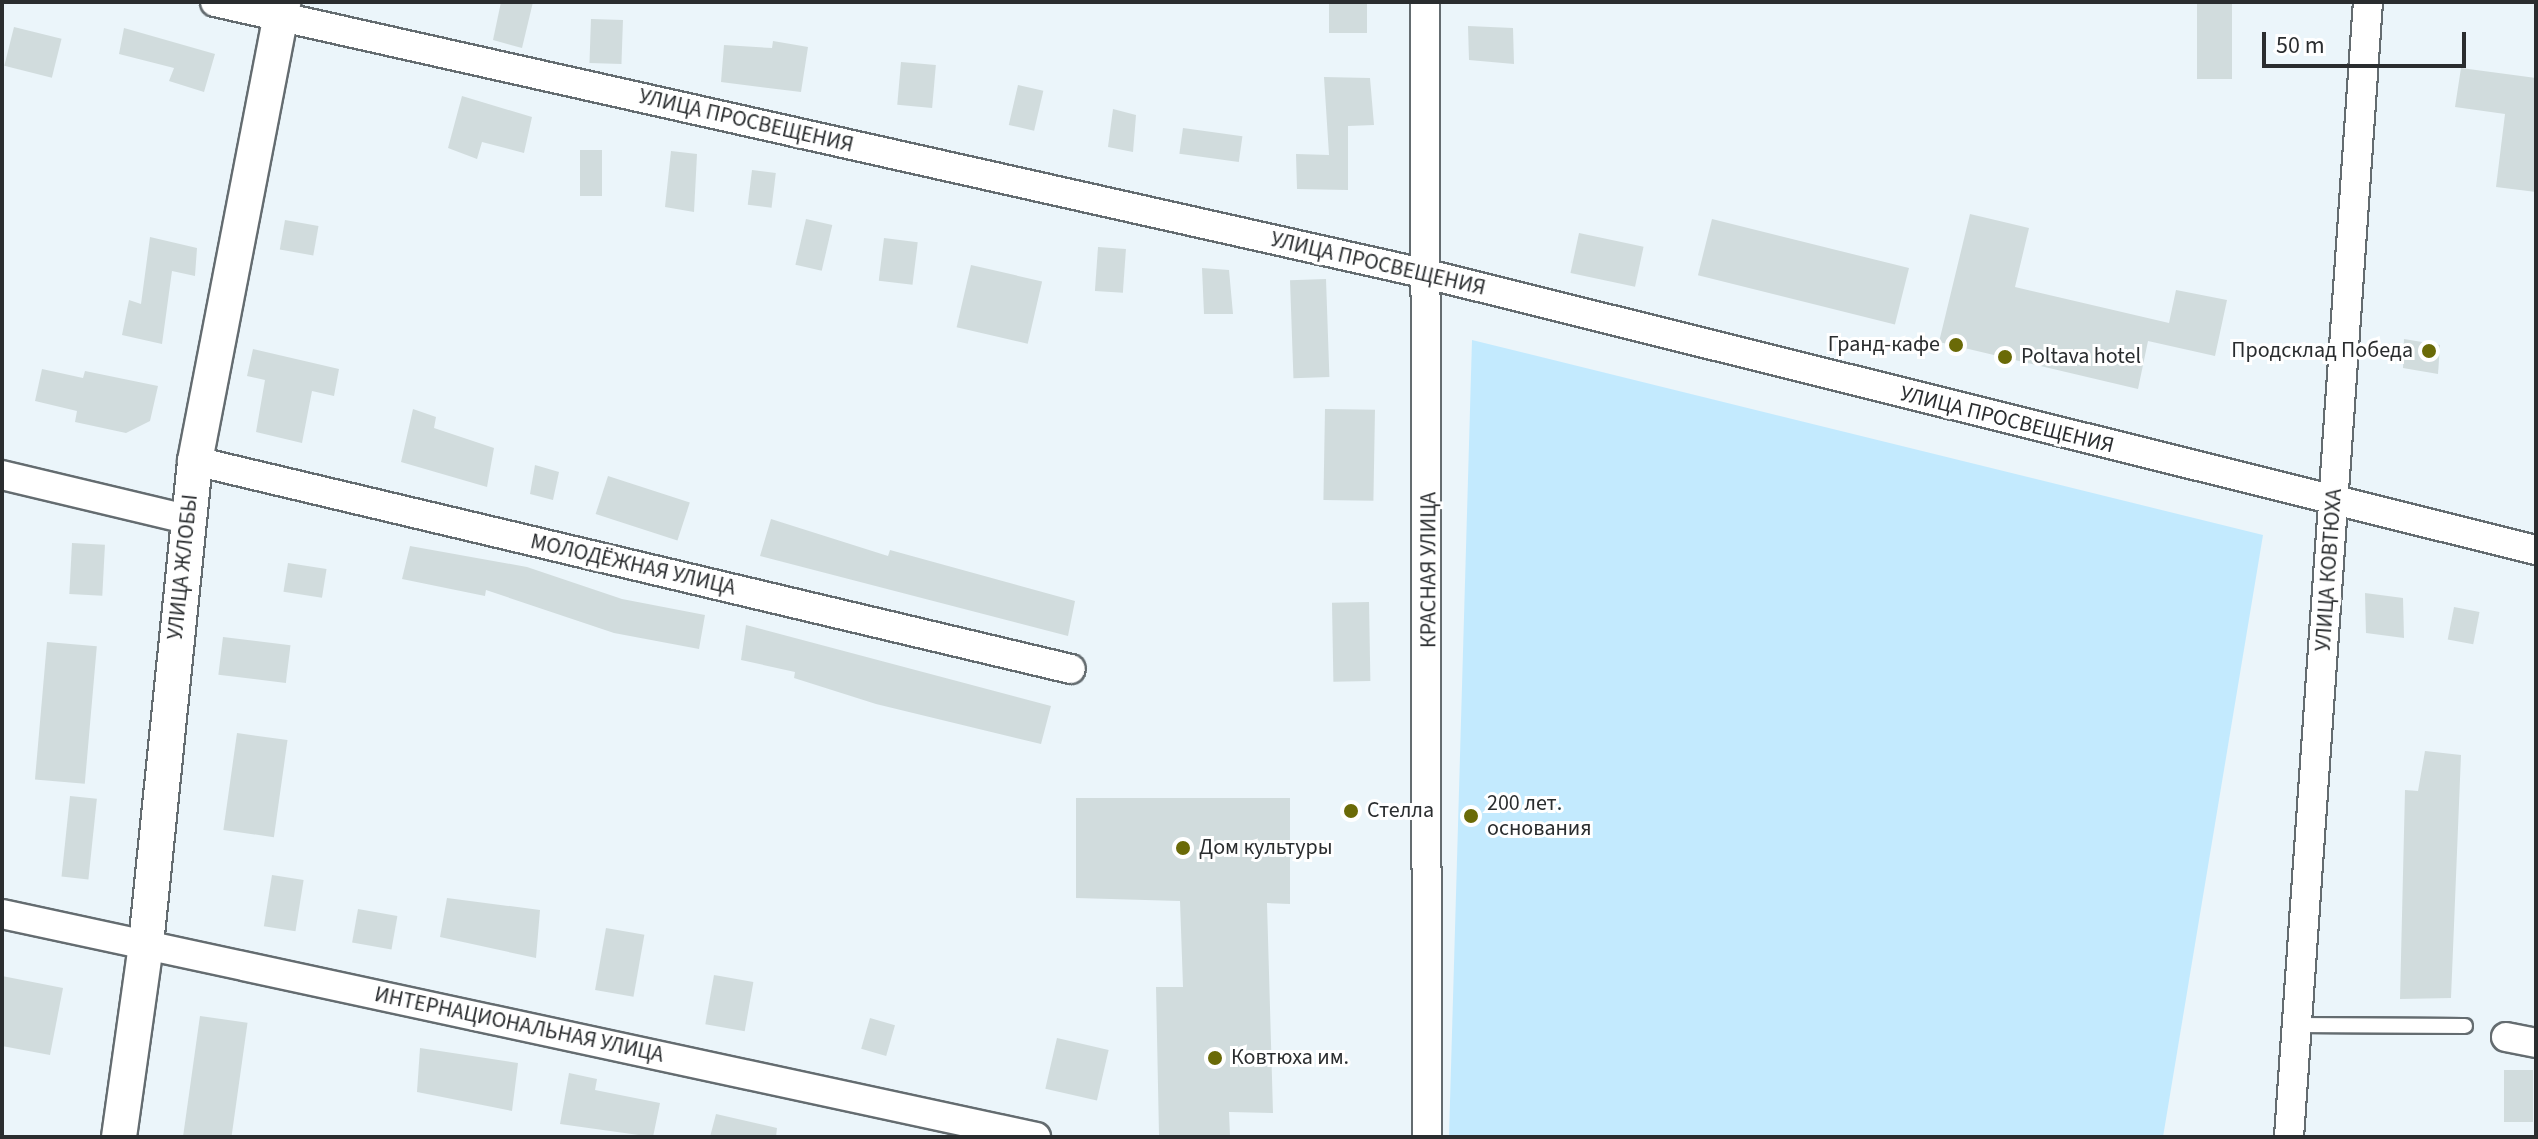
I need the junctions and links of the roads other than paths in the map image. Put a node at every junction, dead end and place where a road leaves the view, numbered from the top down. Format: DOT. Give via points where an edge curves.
graph roads {
  1 [pos="215,2"];
  2 [pos="1425,2"];
  3 [pos="2368,2"];
  4 [pos="282,10"];
  5 [pos="1427,274"];
  6 [pos="195,461"];
  7 [pos="2,475"];
  8 [pos="2333,504"];
  9 [pos="187,519"];
  10 [pos="2536,550"];
  11 [pos="1071,669"];
  12 [pos="2,914"];
  13 [pos="146,944"];
  14 [pos="2295,1025"];
  15 [pos="2465,1026"];
  16 [pos="2506,1037"];
  17 [pos="2536,1043"];
  18 [pos="119,1137"];
  19 [pos="1036,1137"];
  20 [pos="1427,1137"];
  21 [pos="2289,1137"];
  1 -- 4 [label="street, УЛИЦА ПРОСВЕЩЕНИЯ"];
  2 -- 5 [label="street, КРАСНАЯ УЛИЦА"];
  3 -- 8 [label="street, УЛИЦА КОВТЮХА"];
  4 -- 5 [label="street, УЛИЦА ПРОСВЕЩЕНИЯ"];
  4 -- 6 [label="street, УЛИЦА ЖЛОБЫ"];
  5 -- 8 [label="street, УЛИЦА ПРОСВЕЩЕНИЯ"];
  5 -- 20 [label="street, КРАСНАЯ УЛИЦА"];
  6 -- 9 [label="street, УЛИЦА ЖЛОБЫ"];
  6 -- 11 [label="street, МОЛОДЁЖНАЯ УЛИЦА"];
  7 -- 9 [label="street"];
  8 -- 10 [label="street, УЛИЦА ПРОСВЕЩЕНИЯ"];
  8 -- 14 [label="street, УЛИЦА КОВТЮХА"];
  9 -- 13 [label="street, УЛИЦА ЖЛОБЫ"];
  12 -- 13 [label="street, ИНТЕРНАЦИОНАЛЬНАЯ УЛИЦА"];
  13 -- 18 [label="street, УЛИЦА ЖЛОБЫ"];
  13 -- 19 [label="street, ИНТЕРНАЦИОНАЛЬНАЯ УЛИЦА"];
  14 -- 15 [label="lane"];
  14 -- 21 [label="street, УЛИЦА КОВТЮХА"];
  16 -- 17 [label="street"];
}
